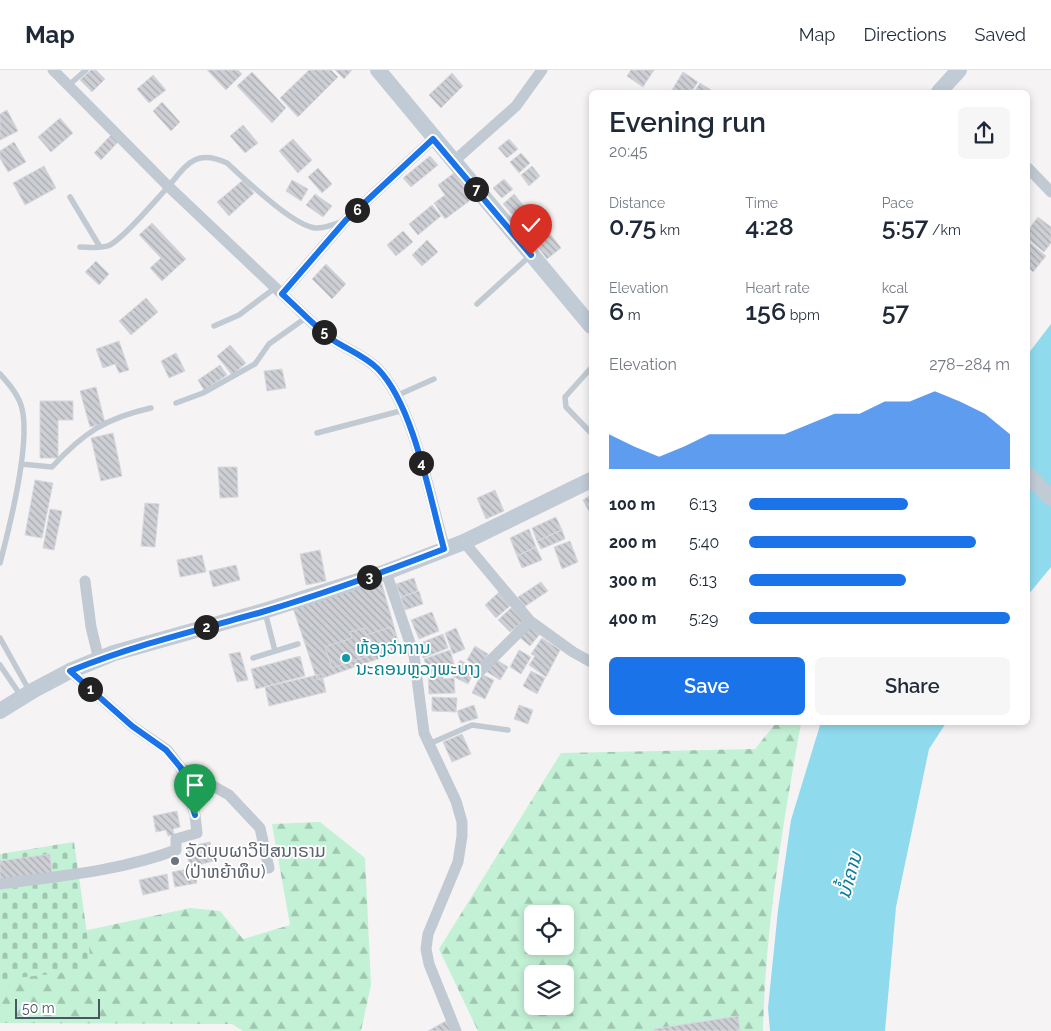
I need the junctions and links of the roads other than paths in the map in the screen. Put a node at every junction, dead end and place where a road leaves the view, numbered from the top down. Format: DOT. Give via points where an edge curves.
graph roads {
  1 [pos="53,70"];
  2 [pos="86,70"];
  3 [pos="378,70"];
  4 [pos="542,70"];
  5 [pos="959,70"];
  6 [pos="70,84"];
  7 [pos="941,90"];
  8 [pos="433,139"];
  9 [pos="453,162"];
  10 [pos="1030,170"];
  11 [pos="168,186"];
  12 [pos="1051,192"];
  13 [pos="70,198"];
  14 [pos="346,220"];
  15 [pos="80,247"];
  16 [pos="100,247"];
  17 [pos="531,255"];
  18 [pos="278,291"];
  19 [pos="477,304"];
  20 [pos="307,317"];
  21 [pos="589,324"];
  22 [pos="214,326"];
  23 [pos="589,370"];
  24 [pos="0,374"];
  25 [pos="434,379"];
  26 [pos="398,395"];
  27 [pos="176,404"];
  28 [pos="151,408"];
  29 [pos="404,410"];
  30 [pos="589,431"];
  31 [pos="317,433"];
  32 [pos="22,464"];
  33 [pos="1030,477"];
  34 [pos="589,481"];
  35 [pos="1051,498"];
  36 [pos="464,542"];
  37 [pos="444,549"];
  38 [pos="0,563"];
  39 [pos="386,572"];
  40 [pos="85,581"];
  41 [pos="264,611"];
  42 [pos="530,621"];
  43 [pos="0,638"];
  44 [pos="298,644"];
  45 [pos="275,651"];
  46 [pos="253,658"];
  47 [pos="99,660"];
  48 [pos="589,661"];
  49 [pos="0,665"];
  50 [pos="70,671"];
  51 [pos="480,671"];
  52 [pos="26,695"];
  53 [pos="0,711"];
  54 [pos="508,730"];
  55 [pos="429,744"];
  56 [pos="181,768"];
  57 [pos="269,868"];
  58 [pos="0,884"];
  59 [pos="456,1031"];
  1 -- 6 [label="street"];
  2 -- 6 [label="lane"];
  3 -- 8 [label="street"];
  4 -- 9 [label="street" via="516,106"];
  5 -- 7 [label="street"];
  6 -- 11 [label="street"];
  8 -- 9 [label="street"];
  8 -- 14 [label="street"];
  9 -- 17 [label="street"];
  10 -- 12 [label="street"];
  11 -- 14 [label="lane" via="184,166 194,160 216,158 227,163 284,212 310,227 324,228"];
  11 -- 16 [label="lane" via="116,240"];
  11 -- 18 [label="street"];
  13 -- 16 [label="lane"];
  14 -- 18 [label="street"];
  15 -- 16 [label="lane"];
  17 -- 19 [label="lane"];
  17 -- 21 [label="street"];
  18 -- 20 [label="street"];
  18 -- 22 [label="lane"];
  20 -- 26 [label="street" via="333,340 378,369"];
  20 -- 27 [label="lane" via="269,344 256,364"];
  23 -- 30 [label="lane" via="565,397 566,407"];
  24 -- 32 [label="lane" via="17,396 22,411"];
  25 -- 26 [label="lane"];
  26 -- 29 [label="street"];
  28 -- 32 [label="lane" via="123,414 106,426 90,430 52,467"];
  29 -- 31 [label="lane"];
  29 -- 37 [label="street"];
  32 -- 38 [label="lane"];
  33 -- 35 [label="street"];
  34 -- 36 [label="street"];
  36 -- 37 [label="street"];
  36 -- 42 [label="street"];
  37 -- 39 [label="street"];
  39 -- 41 [label="street"];
  39 -- 55 [label="street" via="414,655 421,722"];
  40 -- 47 [label="street"];
  41 -- 45 [label="lane"];
  41 -- 47 [label="street"];
  42 -- 48 [label="street"];
  42 -- 51 [label="street"];
  43 -- 52 [label="lane"];
  44 -- 45 [label="lane"];
  45 -- 46 [label="lane"];
  47 -- 50 [label="street"];
  49 -- 52 [label="lane"];
  50 -- 52 [label="street"];
  50 -- 56 [label="street" via="132,726 166,750"];
  52 -- 53 [label="street"];
  54 -- 55 [label="lane" via="472,726"];
  55 -- 59 [label="street" via="460,810 462,836 458,862 428,934 426,948 429,964"];
  56 -- 57 [label="street" via="229,795 260,828"];
  56 -- 58 [label="street" via="197,833 176,839 176,850 118,867"];
}
